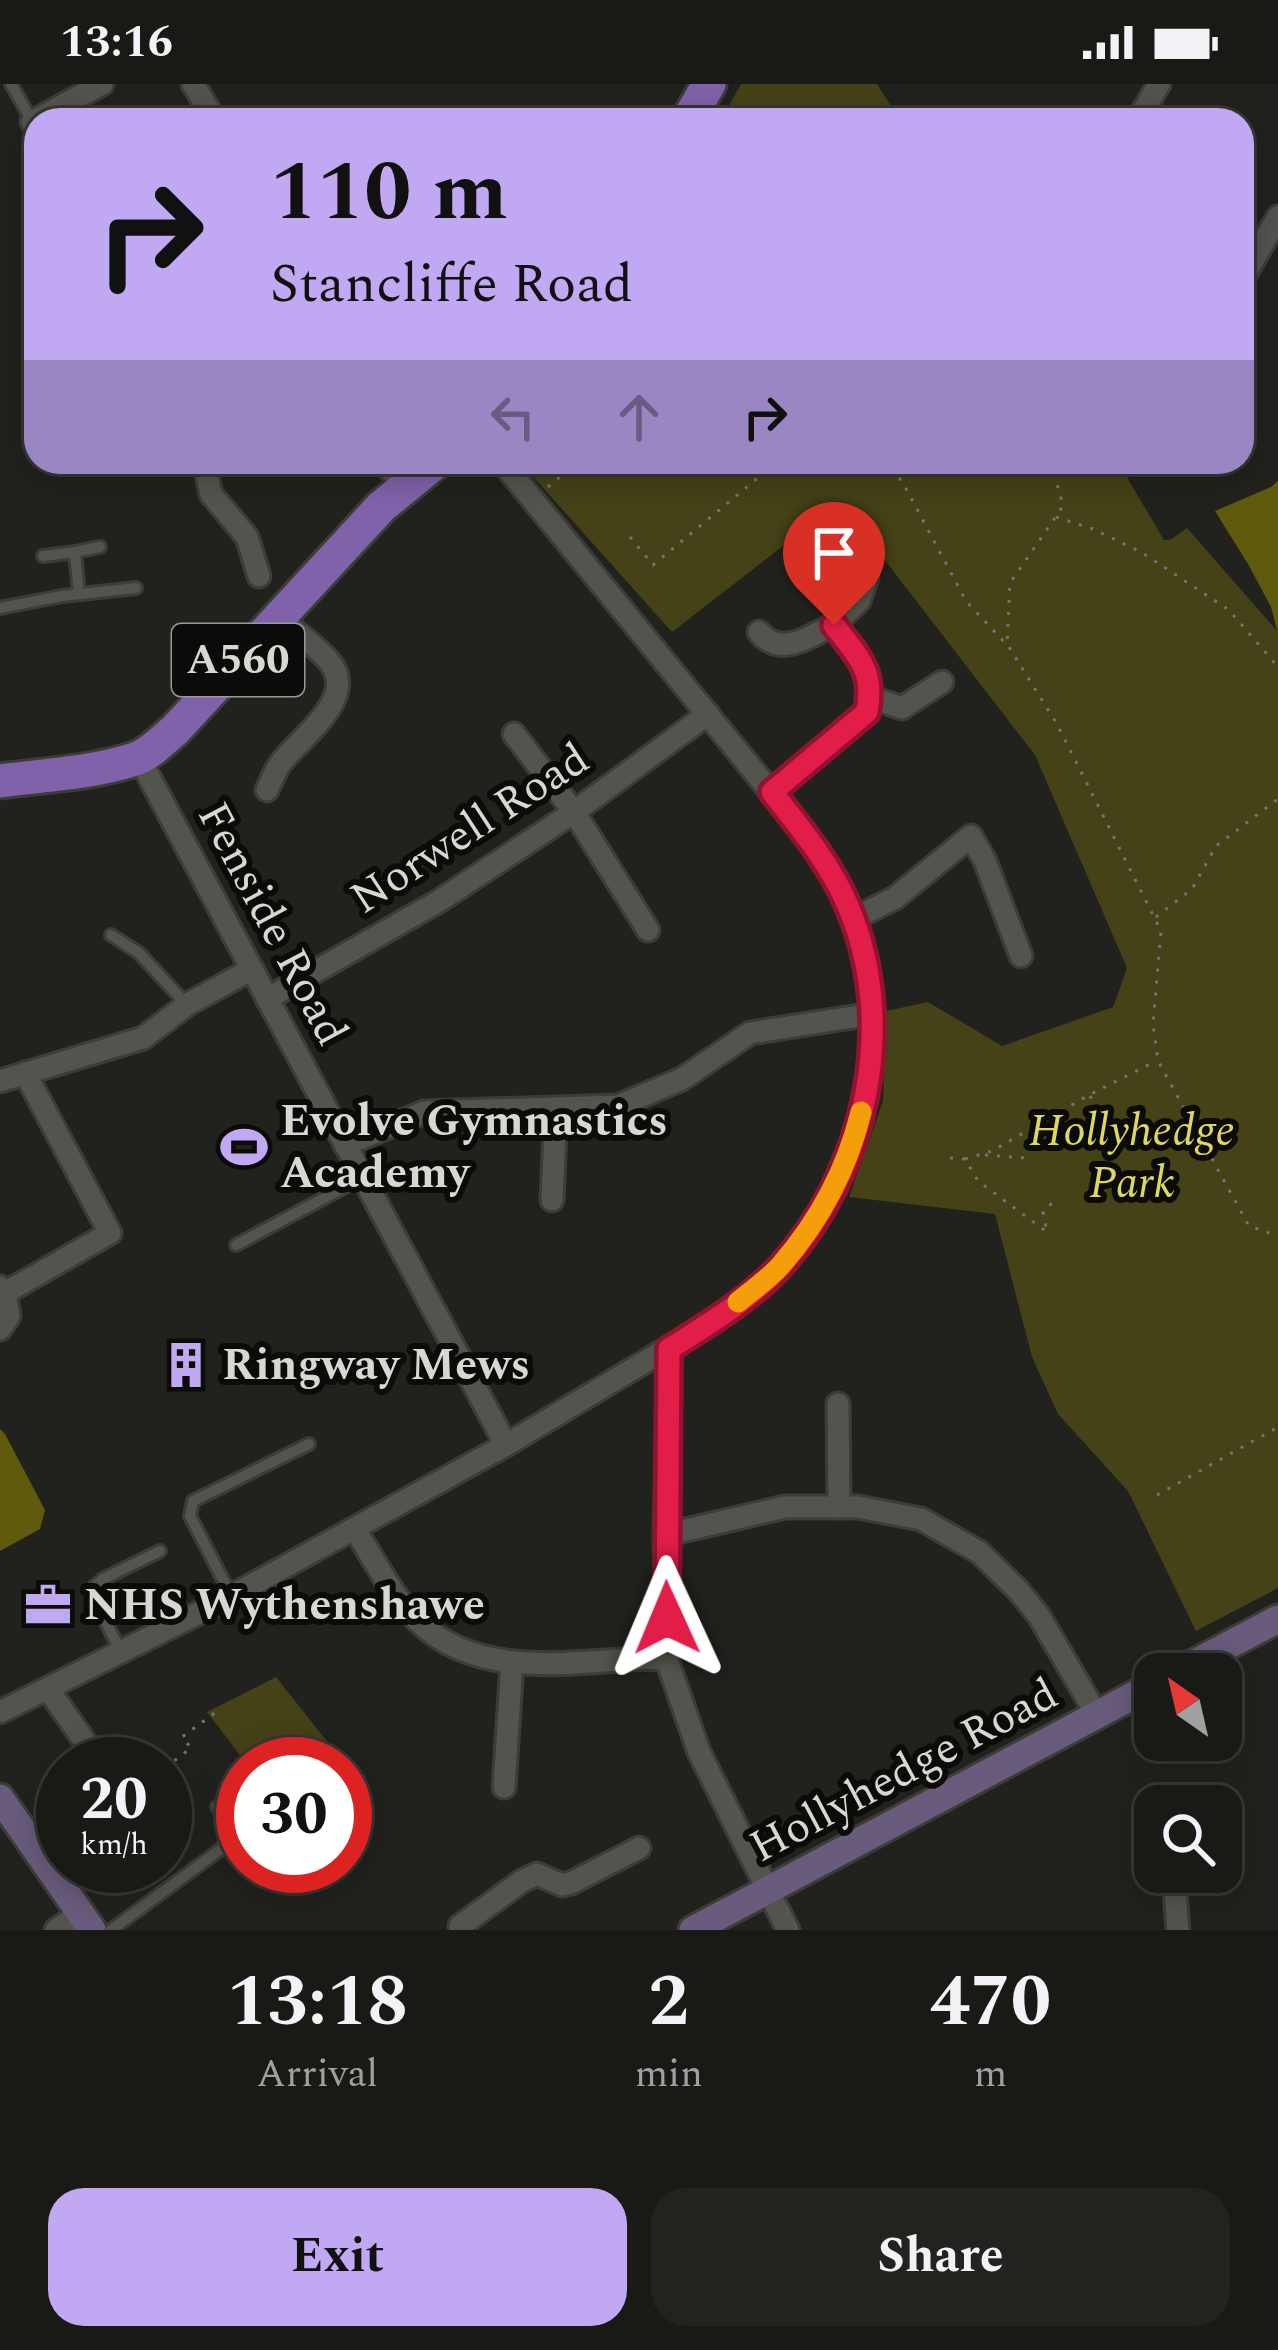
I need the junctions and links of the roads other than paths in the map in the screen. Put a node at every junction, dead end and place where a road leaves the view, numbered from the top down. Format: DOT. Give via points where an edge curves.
graph roads {
  1 [pos="96,85"];
  2 [pos="60,108"];
  3 [pos="1278,217"];
  4 [pos="1254,259"];
  5 [pos="207,474"];
  6 [pos="393,474"];
  7 [pos="512,474"];
  8 [pos="100,547"];
  9 [pos="75,552"];
  10 [pos="43,556"];
  11 [pos="860,564"];
  12 [pos="259,576"];
  13 [pos="136,588"];
  14 [pos="79,594"];
  15 [pos="0,608"];
  16 [pos="278,617"];
  17 [pos="834,625"];
  18 [pos="759,632"];
  19 [pos="942,682"];
  20 [pos="870,697"];
  21 [pos="709,715"];
  22 [pos="514,734"];
  23 [pos="139,758"];
  24 [pos="0,781"];
  25 [pos="267,790"];
  26 [pos="772,792"];
  27 [pos="574,812"];
  28 [pos="853,919"];
  29 [pos="648,930"];
  30 [pos="111,935"];
  31 [pos="1021,956"];
  32 [pos="252,969"];
  33 [pos="268,999"];
  34 [pos="187,1005"];
  35 [pos="872,1014"];
  36 [pos="25,1072"];
  37 [pos="0,1081"];
  38 [pos="556,1110"];
  39 [pos="345,1145"];
  40 [pos="362,1178"];
  41 [pos="552,1200"];
  42 [pos="236,1245"];
  43 [pos="3,1290"];
  44 [pos="0,1329"];
  45 [pos="669,1349"];
  46 [pos="838,1404"];
  47 [pos="309,1444"];
  48 [pos="506,1445"];
  49 [pos="839,1507"];
  50 [pos="355,1529"];
  51 [pos="665,1535"];
  52 [pos="160,1551"];
  53 [pos="232,1597"];
  54 [pos="1278,1619"];
  55 [pos="121,1652"];
  56 [pos="1214,1653"];
  57 [pos="667,1660"];
  58 [pos="512,1664"];
  59 [pos="48,1689"];
  60 [pos="1134,1695"];
  61 [pos="0,1712"];
  62 [pos="1097,1715"];
  63 [pos="82,1737"];
  64 [pos="504,1787"];
  65 [pos="0,1798"];
  66 [pos="36,1837"];
  67 [pos="639,1848"];
  68 [pos="216,1853"];
  69 [pos="767,1892"];
  70 [pos="67,1893"];
  71 [pos="1175,1893"];
  72 [pos="87,1922"];
  73 [pos="457,1924"];
  74 [pos="56,1930"];
  75 [pos="111,1930"];
  76 [pos="693,1930"];
  77 [pos="788,1930"];
  78 [pos="1178,1930"];
  1 -- 2 [label="street"];
  3 -- 4 [label="street"];
  5 -- 12 [label="street" via="211,494 247,537"];
  6 -- 16 [label="main road, A560"];
  7 -- 21 [label="street"];
  8 -- 9 [label="lane"];
  9 -- 10 [label="lane"];
  9 -- 14 [label="lane"];
  11 -- 17 [label="street" via="867,578 859,601"];
  13 -- 14 [label="lane"];
  14 -- 15 [label="lane"];
  16 -- 23 [label="main road, A560"];
  16 -- 25 [label="street" via="333,665 338,684"];
  17 -- 18 [label="street" via="782,646"];
  17 -- 20 [label="street" via="862,662"];
  19 -- 20 [label="street" via="902,708"];
  20 -- 26 [label="street" via="867,712"];
  21 -- 26 [label="street"];
  21 -- 27 [label="street, Norwell Road"];
  22 -- 27 [label="street"];
  23 -- 24 [label="main road, A560"];
  23 -- 32 [label="street, Fenside Road"];
  26 -- 28 [label="street" via="818,850"];
  27 -- 29 [label="street"];
  27 -- 33 [label="street, Norwell Road"];
  28 -- 31 [label="street" via="895,898 979,830"];
  28 -- 35 [label="street"];
  30 -- 34 [label="lane"];
  32 -- 33 [label="street, Fenside Road"];
  32 -- 34 [label="street"];
  33 -- 39 [label="street, Fenside Road"];
  34 -- 36 [label="street" via="143,1038"];
  35 -- 38 [label="street" via="750,1034 682,1079 618,1106"];
  35 -- 45 [label="street" via="866,1091 825,1206 779,1268"];
  36 -- 37 [label="street"];
  36 -- 43 [label="street" via="110,1233"];
  38 -- 39 [label="street" via="424,1112"];
  38 -- 41 [label="street"];
  39 -- 40 [label="street, Fenside Road"];
  40 -- 42 [label="lane"];
  40 -- 48 [label="street, Fenside Road"];
  43 -- 44 [label="street" via="9,1316"];
  45 -- 48 [label="street"];
  45 -- 51 [label="street"];
  46 -- 49 [label="street"];
  47 -- 53 [label="lane" via="194,1501 190,1516"];
  48 -- 50 [label="street"];
  49 -- 51 [label="street" via="785,1508"];
  49 -- 62 [label="street" via="921,1519 979,1552 1040,1616"];
  50 -- 53 [label="street"];
  50 -- 58 [label="street" via="418,1622 471,1654"];
  51 -- 57 [label="street"];
  52 -- 55 [label="lane" via="94,1586"];
  53 -- 55 [label="street"];
  54 -- 56 [label="street"];
  55 -- 59 [label="street"];
  57 -- 58 [label="street"];
  57 -- 69 [label="street" via="699,1752"];
  58 -- 64 [label="street"];
  59 -- 61 [label="street"];
  59 -- 63 [label="street"];
  60 -- 62 [label="street, Hollyhedge Road"];
  62 -- 69 [label="street, Hollyhedge Road"];
  65 -- 66 [label="street"];
  67 -- 73 [label="street" via="571,1883 537,1874 522,1880"];
  68 -- 75 [label="lane"];
  69 -- 76 [label="street, Hollyhedge Road"];
  69 -- 77 [label="street"];
  70 -- 72 [label="street"];
  71 -- 78 [label="street"];
  72 -- 74 [label="street"];
}
